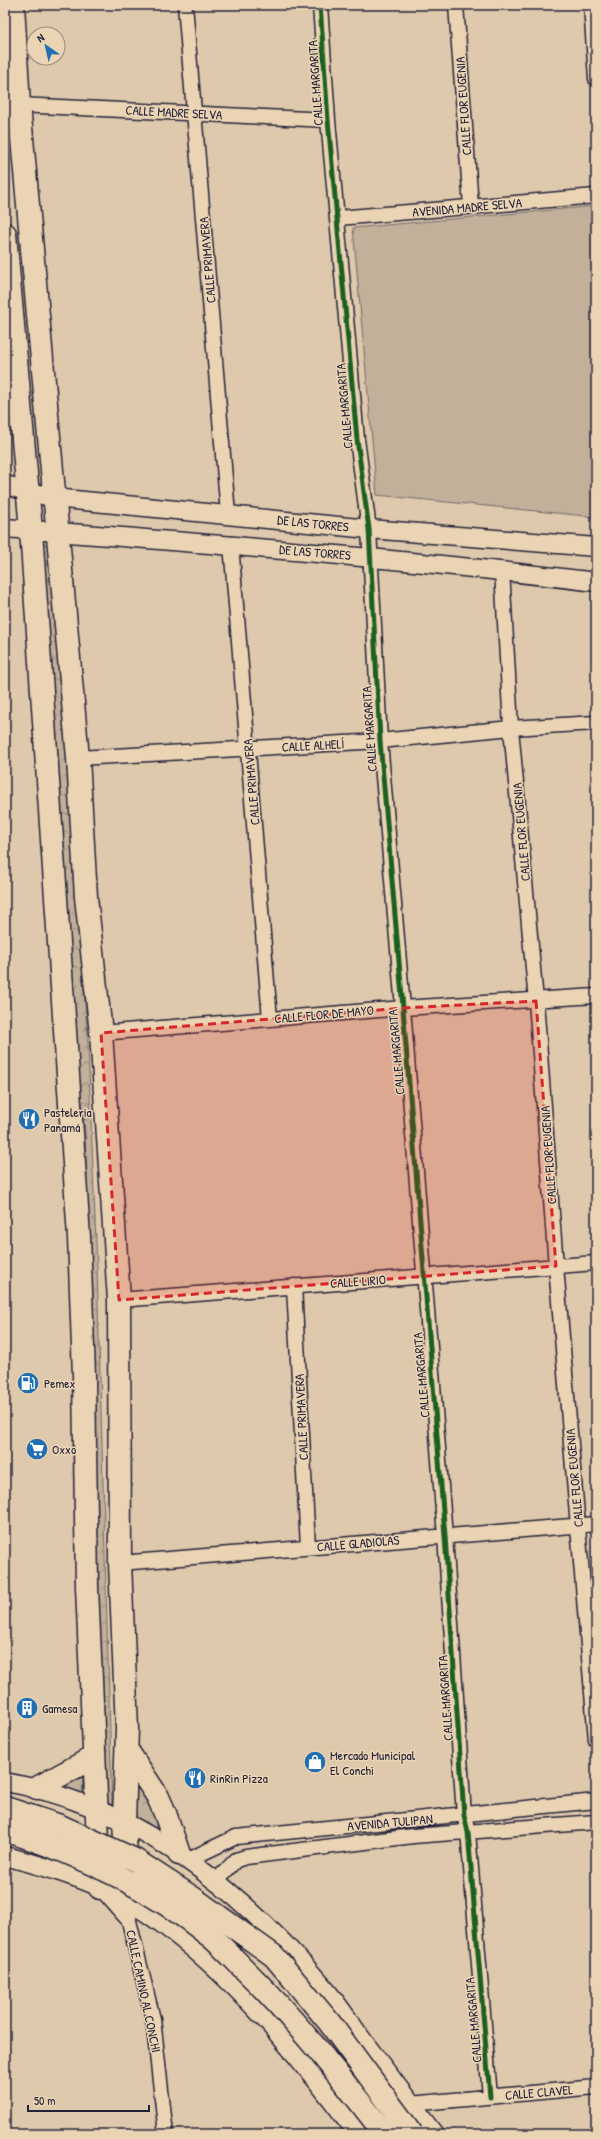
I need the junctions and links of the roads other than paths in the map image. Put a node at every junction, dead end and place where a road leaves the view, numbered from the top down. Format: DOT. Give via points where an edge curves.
graph roads {
  1 [pos="12,5"];
  2 [pos="185,5"];
  3 [pos="320,5"];
  4 [pos="456,5"];
  5 [pos="591,5"];
  6 [pos="596,79"];
  7 [pos="19,105"];
  8 [pos="194,114"];
  9 [pos="328,120"];
  10 [pos="596,196"];
  11 [pos="471,206"];
  12 [pos="338,218"];
  13 [pos="5,234"];
  14 [pos="5,485"];
  15 [pos="26,491"];
  16 [pos="54,498"];
  17 [pos="228,514"];
  18 [pos="5,528"];
  19 [pos="369,529"];
  20 [pos="30,530"];
  21 [pos="58,531"];
  22 [pos="231,544"];
  23 [pos="596,547"];
  24 [pos="370,557"];
  25 [pos="502,570"];
  26 [pos="596,582"];
  27 [pos="596,723"];
  28 [pos="511,728"];
  29 [pos="380,741"];
  30 [pos="248,748"];
  31 [pos="78,758"];
  32 [pos="596,996"];
  33 [pos="536,1001"];
  34 [pos="403,1008"];
  35 [pos="270,1019"];
  36 [pos="101,1033"];
  37 [pos="596,1263"];
  38 [pos="556,1266"];
  39 [pos="424,1276"];
  40 [pos="294,1286"];
  41 [pos="119,1300"];
  42 [pos="596,1524"];
  43 [pos="578,1526"];
  44 [pos="445,1536"];
  45 [pos="308,1547"];
  46 [pos="120,1563"];
  47 [pos="596,1740"];
  48 [pos="126,1750"];
  49 [pos="94,1757"];
  50 [pos="5,1782"];
  51 [pos="37,1788"];
  52 [pos="596,1801"];
  53 [pos="5,1808"];
  54 [pos="97,1809"];
  55 [pos="464,1815"];
  56 [pos="124,1822"];
  57 [pos="596,1822"];
  58 [pos="360,1825"];
  59 [pos="5,1830"];
  60 [pos="468,1832"];
  61 [pos="362,1842"];
  62 [pos="5,1856"];
  63 [pos="183,1857"];
  64 [pos="217,1880"];
  65 [pos="100,1888"];
  66 [pos="129,1911"];
  67 [pos="273,1931"];
  68 [pos="226,1979"];
  69 [pos="320,1983"];
  70 [pos="268,2024"];
  71 [pos="596,2087"];
  72 [pos="490,2097"];
  73 [pos="410,2104"];
  74 [pos="166,2134"];
  75 [pos="358,2134"];
  76 [pos="385,2134"];
  77 [pos="412,2134"];
  78 [pos="434,2134"];
  1 -- 7 [label="main road"];
  2 -- 8 [label="street, CALLE PRIMAVERA"];
  3 -- 9 [label="street, CALLE MARGARITA"];
  4 -- 11 [label="street, CALLE FLOR EUGENIA"];
  5 -- 6 [label="street"];
  7 -- 8 [label="street, CALLE MADRE SELVA"];
  7 -- 16 [label="main road"];
  8 -- 9 [label="street, CALLE MADRE SELVA"];
  8 -- 17 [label="street, CALLE PRIMAVERA"];
  9 -- 12 [label="street, CALLE MARGARITA"];
  10 -- 11 [label="street, AVENIDA MADRE SELVA"];
  11 -- 12 [label="street, AVENIDA MADRE SELVA"];
  12 -- 19 [label="street, CALLE MARGARITA" via="357,439"];
  13 -- 15 [label="main road"];
  14 -- 15 [label="street, DE LAS TORRES"];
  15 -- 16 [label="street, DE LAS TORRES"];
  15 -- 20 [label="main road"];
  16 -- 17 [label="street, DE LAS TORRES"];
  16 -- 21 [label="main road"];
  17 -- 19 [label="street, DE LAS TORRES"];
  18 -- 20 [label="street, DE LAS TORRES"];
  19 -- 23 [label="street, DE LAS TORRES"];
  19 -- 24 [label="street, CALLE MARGARITA"];
  20 -- 21 [label="street, DE LAS TORRES"];
  20 -- 49 [label="main road" via="79,1237 87,1587"];
  21 -- 22 [label="street, DE LAS TORRES"];
  21 -- 31 [label="main road"];
  22 -- 24 [label="street, DE LAS TORRES"];
  22 -- 30 [label="street, CALLE PRIMAVERA"];
  24 -- 25 [label="street, DE LAS TORRES"];
  24 -- 29 [label="street, CALLE MARGARITA"];
  25 -- 26 [label="street, DE LAS TORRES"];
  25 -- 28 [label="street, CALLE FLOR EUGENIA"];
  27 -- 28 [label="street, CALLE ALHELÍ"];
  28 -- 29 [label="street, CALLE ALHELÍ"];
  28 -- 33 [label="street, CALLE FLOR EUGENIA"];
  29 -- 30 [label="street, CALLE ALHELÍ"];
  29 -- 34 [label="street, CALLE MARGARITA"];
  30 -- 31 [label="street, CALLE ALHELÍ"];
  30 -- 35 [label="street, CALLE PRIMAVERA"];
  31 -- 36 [label="main road" via="86,897"];
  32 -- 33 [label="street, CALLE FLOR DE MAYO"];
  33 -- 34 [label="street, CALLE FLOR DE MAYO"];
  33 -- 38 [label="street, CALLE FLOR EUGENIA"];
  34 -- 35 [label="street, CALLE FLOR DE MAYO"];
  34 -- 39 [label="street, CALLE MARGARITA"];
  35 -- 36 [label="street, CALLE FLOR DE MAYO"];
  36 -- 41 [label="main road"];
  37 -- 38 [label="street, CALLE LIRIO"];
  38 -- 39 [label="street, CALLE LIRIO"];
  38 -- 43 [label="street, CALLE FLOR EUGENIA"];
  39 -- 40 [label="street, CALLE LIRIO"];
  39 -- 44 [label="street, CALLE MARGARITA"];
  40 -- 41 [label="street, CALLE LIRIO"];
  40 -- 45 [label="street, CALLE PRIMAVERA"];
  41 -- 46 [label="main road"];
  42 -- 43 [label="street, CALLE GLADIOLAS"];
  43 -- 44 [label="street, CALLE GLADIOLAS"];
  43 -- 47 [label="street, CALLE FLOR EUGENIA"];
  44 -- 45 [label="street, CALLE GLADIOLAS"];
  44 -- 55 [label="street, CALLE MARGARITA"];
  45 -- 46 [label="street, CALLE GLADIOLAS"];
  46 -- 48 [label="main road" via="128,1729"];
  48 -- 56 [label="main road"];
  48 -- 63 [label="main road" via="158,1797"];
  49 -- 51 [label="main road"];
  49 -- 54 [label="main road"];
  50 -- 51 [label="street"];
  51 -- 54 [label="street"];
  52 -- 55 [label="street, AVENIDA TULIPAN"];
  53 -- 77 [label="main road, bridge" via="60,1826 135,1860 274,1956 329,2022"];
  54 -- 56 [label="street"];
  54 -- 65 [label="main road"];
  55 -- 58 [label="street, AVENIDA TULIPAN"];
  55 -- 60 [label="street, CALLE MARGARITA"];
  56 -- 63 [label="street"];
  56 -- 66 [label="main road"];
  57 -- 60 [label="street, AVENIDA TULIPAN"];
  58 -- 61 [label="street"];
  58 -- 63 [label="street, AVENIDA TULIPAN" via="236,1837"];
  59 -- 76 [label="main road, bridge" via="43,1842 130,1884 212,1937 307,2034"];
  60 -- 61 [label="street, AVENIDA TULIPAN"];
  60 -- 72 [label="street, CALLE MARGARITA"];
  61 -- 64 [label="street, AVENIDA TULIPAN" via="246,1857 236,1860"];
  62 -- 65 [label="street" via="42,1866"];
  63 -- 64 [label="street"];
  64 -- 67 [label="street"];
  65 -- 66 [label="street"];
  66 -- 68 [label="street" via="183,1940"];
  66 -- 74 [label="street, CALLE CAMINO AL CONCHI" via="152,2019"];
  67 -- 68 [label="street" via="242,1949 229,1968"];
  67 -- 69 [label="street"];
  68 -- 70 [label="street"];
  69 -- 70 [label="street" via="313,1998 304,2008 292,2017"];
  69 -- 73 [label="street"];
  70 -- 75 [label="street"];
  71 -- 72 [label="street, CALLE CLAVEL"];
  72 -- 73 [label="street, CALLE CLAVEL"];
  73 -- 78 [label="street"];
}
